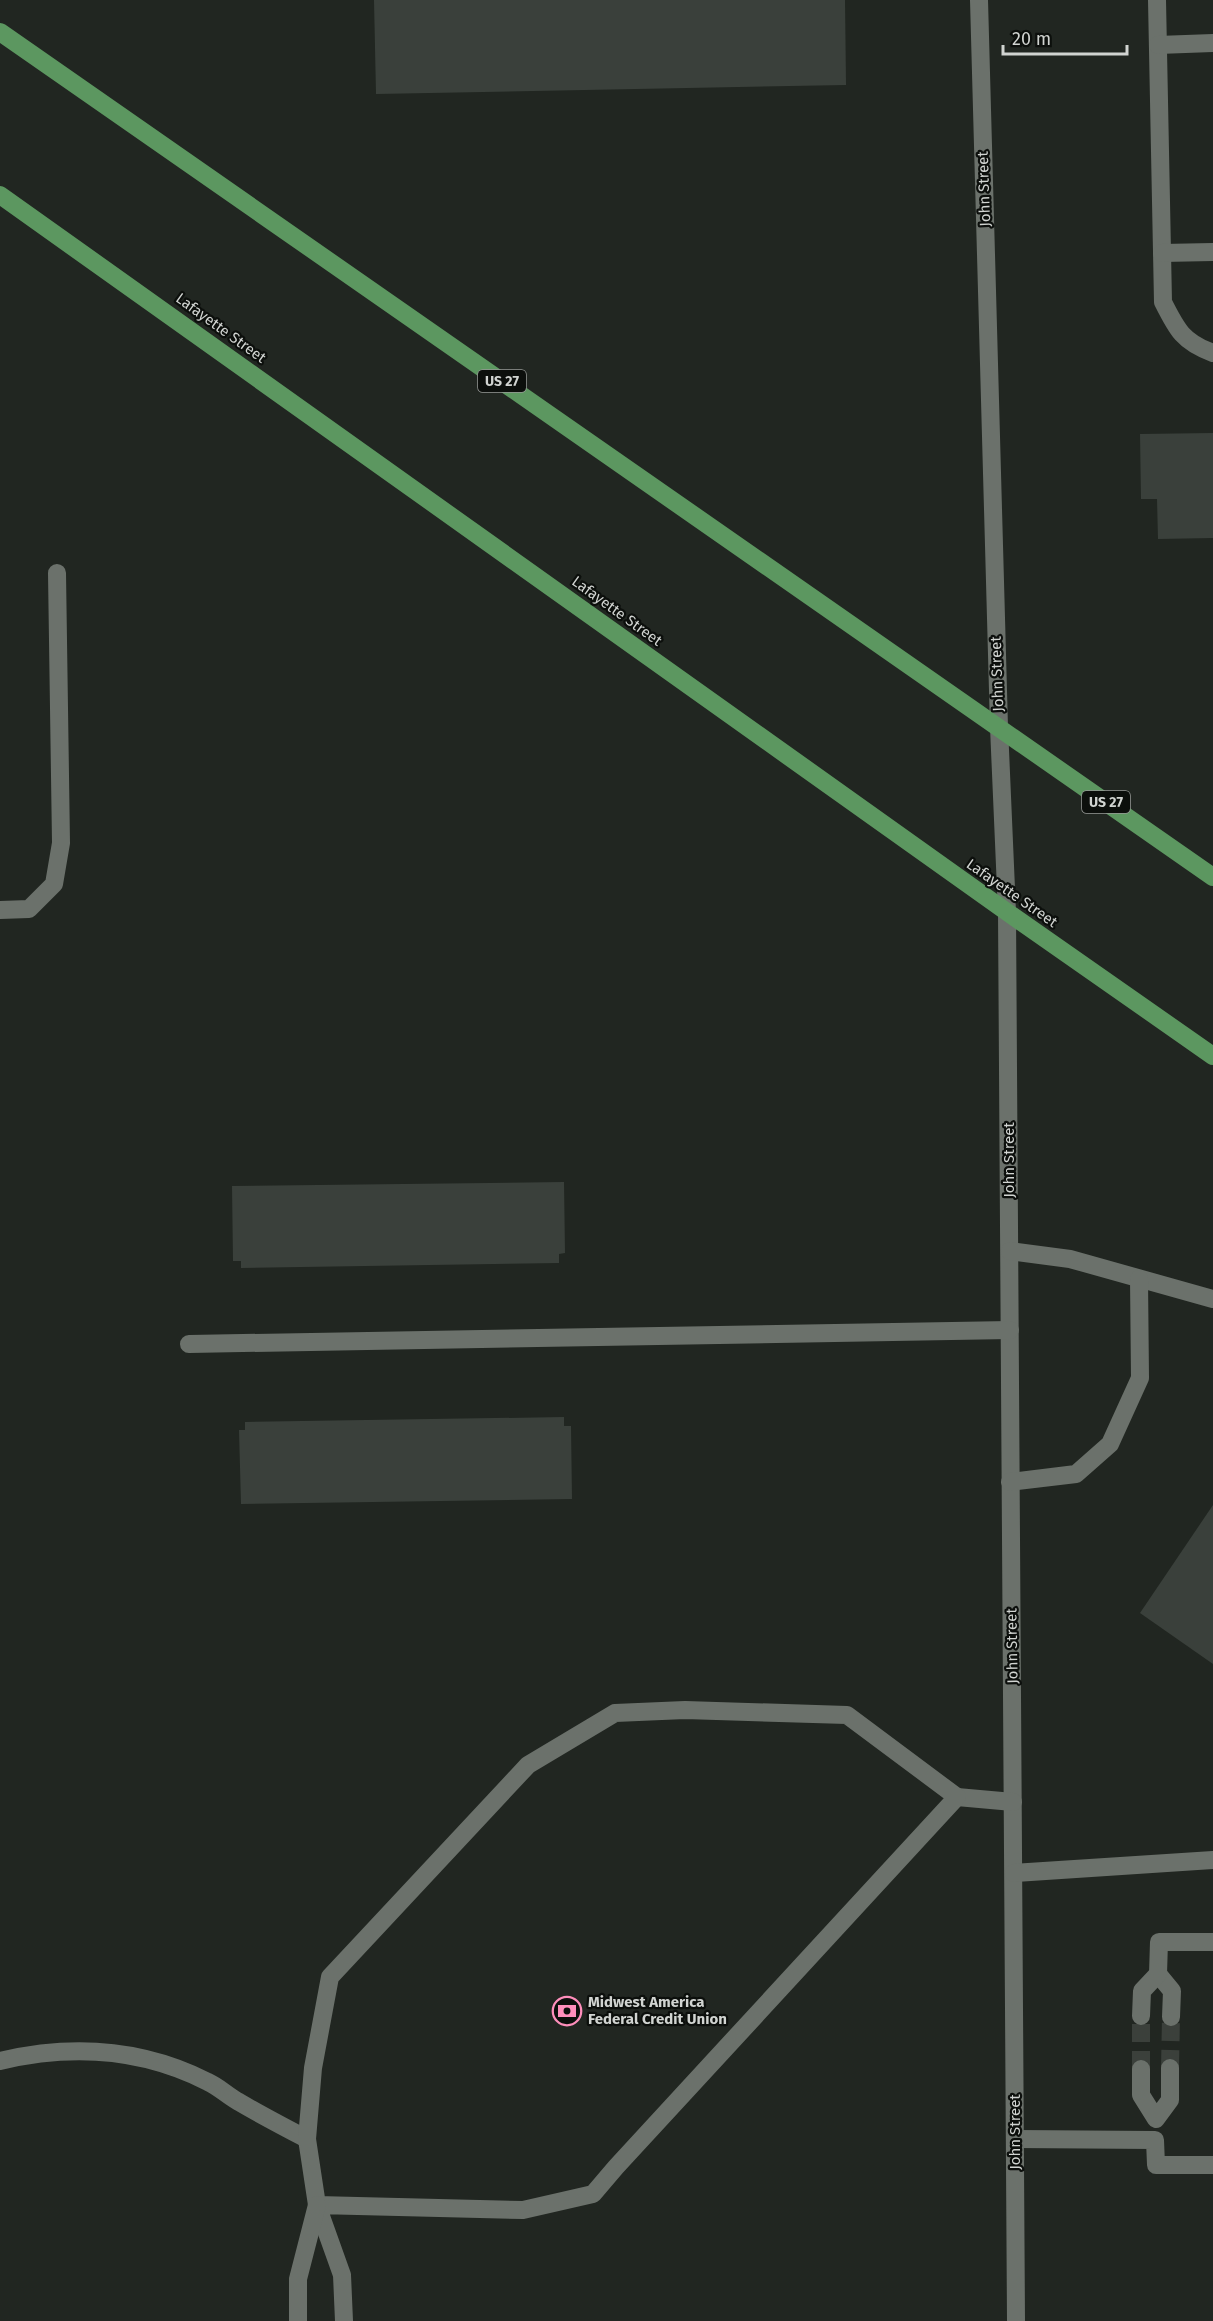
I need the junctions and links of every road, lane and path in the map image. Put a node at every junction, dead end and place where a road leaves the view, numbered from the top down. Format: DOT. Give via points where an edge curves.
graph roads {
  1 [pos="979,0"];
  2 [pos="1157,0"];
  3 [pos="0,32"];
  4 [pos="1213,43"];
  5 [pos="1158,45"];
  6 [pos="0,195"];
  7 [pos="1213,252"];
  8 [pos="1162,253"];
  9 [pos="1213,353"];
  10 [pos="57,573"];
  11 [pos="999,727"];
  12 [pos="1213,877"];
  13 [pos="0,910"];
  14 [pos="1007,912"];
  15 [pos="1213,1056"];
  16 [pos="1010,1251"];
  17 [pos="1139,1279"];
  18 [pos="1213,1299"];
  19 [pos="1010,1330"];
  20 [pos="189,1344"];
  21 [pos="1010,1482"];
  22 [pos="957,1797"];
  23 [pos="1013,1802"];
  24 [pos="1213,1860"];
  25 [pos="1014,1873"];
  26 [pos="1213,1942"];
  27 [pos="1158,1974"];
  28 [pos="1142,2016"];
  29 [pos="1171,2017"];
  30 [pos="0,2061"];
  31 [pos="1170,2068"];
  32 [pos="1141,2069"];
  33 [pos="1156,2119"];
  34 [pos="307,2139"];
  35 [pos="1016,2139"];
  36 [pos="1155,2140"];
  37 [pos="1213,2165"];
  38 [pos="317,2205"];
  39 [pos="298,2321"];
  40 [pos="344,2321"];
  41 [pos="1016,2321"];
  1 -- 11 [label="street, John Street"];
  2 -- 5 [label="street"];
  3 -- 11 [label="highway, US 27"];
  4 -- 5 [label="street"];
  5 -- 8 [label="street"];
  6 -- 14 [label="highway, Lafayette Street"];
  7 -- 8 [label="street"];
  8 -- 9 [label="street" via="1163,302 1176,329 1197,347"];
  10 -- 13 [label="street" via="61,843 54,884 29,909"];
  11 -- 12 [label="highway, US 27"];
  11 -- 14 [label="street, John Street"];
  14 -- 15 [label="highway, Lafayette Street"];
  14 -- 16 [label="street, John Street"];
  16 -- 17 [label="street" via="1070,1259"];
  16 -- 19 [label="street, John Street"];
  17 -- 18 [label="street"];
  17 -- 21 [label="street" via="1140,1378 1110,1444 1076,1474"];
  19 -- 20 [label="street"];
  19 -- 21 [label="street, John Street"];
  21 -- 23 [label="street, John Street"];
  22 -- 23 [label="street"];
  22 -- 34 [label="street" via="847,1715 685,1710 615,1713 528,1765 330,1977 313,2068"];
  22 -- 38 [label="street" via="593,2194 523,2210"];
  23 -- 25 [label="street, John Street"];
  24 -- 25 [label="street"];
  25 -- 35 [label="street, John Street"];
  26 -- 27 [label="street" via="1159,1942"];
  27 -- 28 [label="street" via="1142,1991"];
  27 -- 29 [label="street" via="1172,1991"];
  30 -- 34 [label="street" via="76,2049 149,2058 209,2082"];
  31 -- 33 [label="street" via="1170,2100"];
  32 -- 33 [label="street" via="1141,2095"];
  33 -- 36 [label="street"];
  34 -- 38 [label="street"];
  35 -- 36 [label="street"];
  35 -- 41 [label="street, John Street"];
  36 -- 37 [label="street" via="1156,2165"];
  38 -- 39 [label="street" via="298,2279"];
  38 -- 40 [label="street" via="342,2275"];
}
